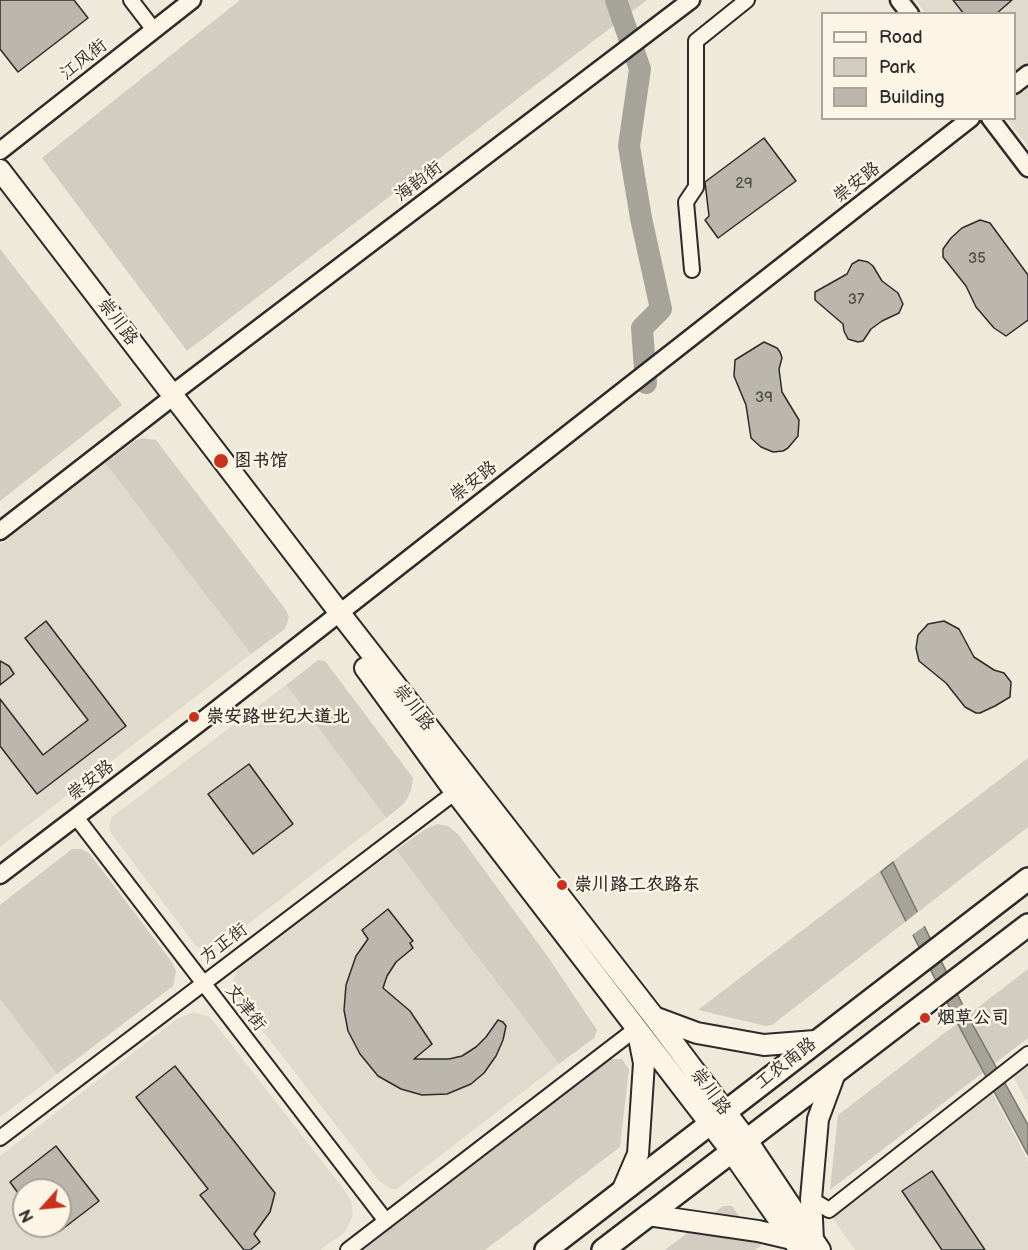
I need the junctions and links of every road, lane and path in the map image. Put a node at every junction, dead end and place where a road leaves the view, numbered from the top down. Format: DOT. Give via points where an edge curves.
graph roads {
  1 [pos="131,0"];
  2 [pos="192,0"];
  3 [pos="691,0"];
  4 [pos="747,0"];
  5 [pos="899,0"];
  6 [pos="908,12"];
  7 [pos="154,30"];
  8 [pos="1028,74"];
  9 [pos="1016,83"];
  10 [pos="968,120"];
  11 [pos="992,120"];
  12 [pos="0,151"];
  13 [pos="1028,168"];
  14 [pos="0,170"];
  15 [pos="0,191"];
  16 [pos="692,270"];
  17 [pos="168,399"];
  18 [pos="0,531"];
  19 [pos="334,616"];
  20 [pos="462,787"];
  21 [pos="76,817"];
  22 [pos="0,875"];
  23 [pos="1028,879"];
  24 [pos="1028,925"];
  25 [pos="203,983"];
  26 [pos="654,1017"];
  27 [pos="637,1028"];
  28 [pos="815,1041"];
  29 [pos="1028,1054"];
  30 [pos="835,1073"];
  31 [pos="718,1118"];
  32 [pos="0,1138"];
  33 [pos="739,1145"];
  34 [pos="623,1189"];
  35 [pos="811,1198"];
  36 [pos="648,1215"];
  37 [pos="386,1221"];
  38 [pos="800,1246"];
  39 [pos="348,1250"];
  40 [pos="546,1250"];
  41 [pos="603,1250"];
  1 -- 7 [label="street"];
  2 -- 7 [label="street, 江风街"];
  3 -- 17 [label="street, 海韵街"];
  4 -- 16 [label="street" via="696,41 696,187 686,202"];
  5 -- 6 [label="street"];
  7 -- 12 [label="street, 江风街"];
  8 -- 9 [label="street"];
  10 -- 19 [label="street, 崇安路"];
  11 -- 13 [label="street"];
  14 -- 17 [label="main road, 崇川路"];
  15 -- 17 [label="main road, 崇川路"];
  17 -- 18 [label="street, 海韵街"];
  17 -- 19 [label="main road, 崇川路"];
  19 -- 20 [label="main road, 崇川路"];
  19 -- 21 [label="street, 崇安路"];
  20 -- 25 [label="street, 方正街"];
  20 -- 26 [label="main road, 崇川路"];
  20 -- 27 [label="main road, 崇川路"];
  21 -- 22 [label="street, 崇安路"];
  21 -- 25 [label="street, 文津街"];
  23 -- 28 [label="main road, 工农南路"];
  24 -- 30 [label="main road, 工农南路"];
  25 -- 32 [label="street, 方正街"];
  25 -- 37 [label="street, 文津街"];
  26 -- 28 [label="main road" via="697,1033 764,1045"];
  26 -- 31 [label="main road, 崇川路"];
  27 -- 31 [label="main road, 崇川路"];
  27 -- 34 [label="main road" via="644,1063 638,1154"];
  27 -- 37 [label="street"];
  28 -- 31 [label="main road, 工农南路"];
  29 -- 35 [label="street" via="828,1210"];
  30 -- 33 [label="main road, 工农南路"];
  30 -- 35 [label="main road" via="818,1119"];
  31 -- 33 [label="main road, 崇川路"];
  31 -- 34 [label="main road, 工农南路"];
  33 -- 36 [label="main road, 工农南路"];
  33 -- 38 [label="main road, 崇川路"];
  34 -- 40 [label="main road, 工农南路"];
  35 -- 38 [label="main road"];
  36 -- 38 [label="main road" via="758,1231"];
  36 -- 41 [label="main road, 工农南路"];
  37 -- 39 [label="street"];
}
